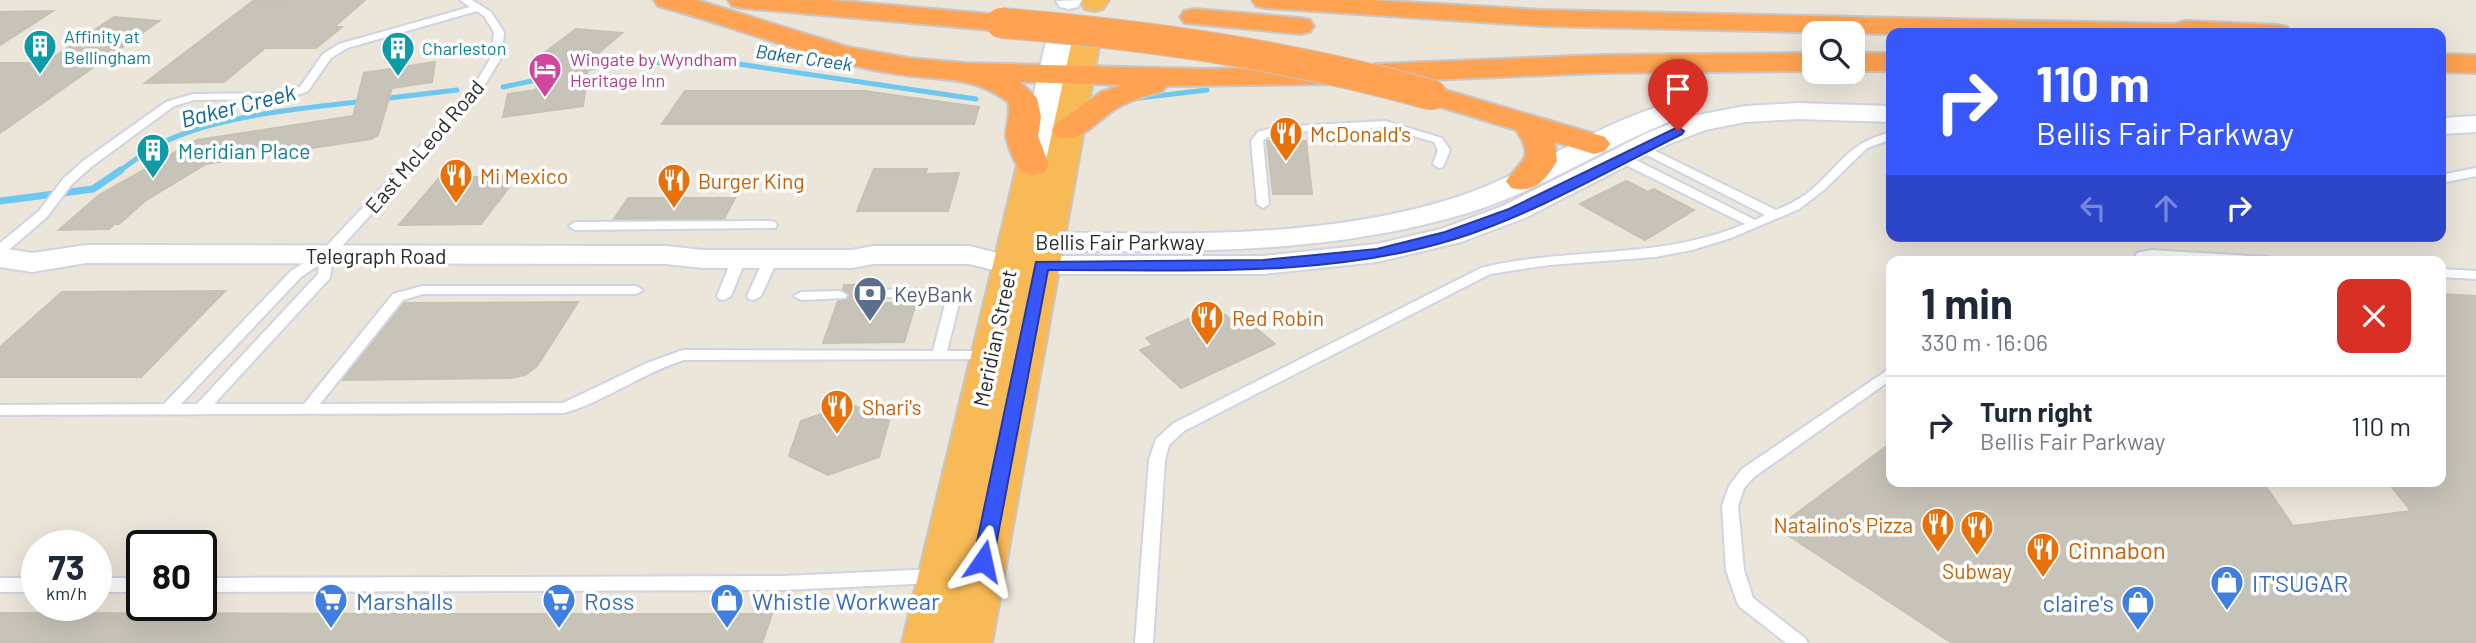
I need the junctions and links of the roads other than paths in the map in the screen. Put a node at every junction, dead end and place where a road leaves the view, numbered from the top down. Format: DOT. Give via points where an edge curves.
graph roads {
  1 [pos="465,0"];
  2 [pos="667,0"];
  3 [pos="741,0"];
  4 [pos="1265,0"];
  5 [pos="1367,0"];
  6 [pos="1386,0"];
  7 [pos="1737,0"];
  8 [pos="478,8"];
  9 [pos="995,11"];
  10 [pos="1080,14"];
  11 [pos="1987,28"];
  12 [pos="2181,28"];
  13 [pos="2446,38"];
  14 [pos="2476,39"];
  15 [pos="1802,48"];
  16 [pos="1865,49"];
  17 [pos="1886,50"];
  18 [pos="1802,62"];
  19 [pos="1865,62"];
  20 [pos="1886,62"];
  21 [pos="2446,64"];
  22 [pos="2476,64"];
  23 [pos="965,72"];
  24 [pos="1376,73"];
  25 [pos="1066,74"];
  26 [pos="1334,75"];
  27 [pos="1203,78"];
  28 [pos="1886,104"];
  29 [pos="1886,114"];
  30 [pos="2476,124"];
  31 [pos="1528,125"];
  32 [pos="2446,126"];
  33 [pos="1068,130"];
  34 [pos="1886,137"];
  35 [pos="1617,146"];
  36 [pos="1032,164"];
  37 [pos="1439,164"];
  38 [pos="2476,172"];
  39 [pos="2446,178"];
  40 [pos="1523,181"];
  41 [pos="1263,204"];
  42 [pos="1775,215"];
  43 [pos="1754,224"];
  44 [pos="771,225"];
  45 [pos="575,226"];
  46 [pos="1029,253"];
  47 [pos="0,254"];
  48 [pos="326,255"];
  49 [pos="873,255"];
  50 [pos="969,255"];
  51 [pos="666,256"];
  52 [pos="2142,256"];
  53 [pos="2192,256"];
  54 [pos="739,259"];
  55 [pos="771,259"];
  56 [pos="2446,273"];
  57 [pos="2476,275"];
  58 [pos="636,290"];
  59 [pos="863,294"];
  60 [pos="840,295"];
  61 [pos="724,296"];
  62 [pos="754,296"];
  63 [pos="801,296"];
  64 [pos="939,356"];
  65 [pos="990,356"];
  66 [pos="1886,376"];
  67 [pos="0,410"];
  68 [pos="167,410"];
  69 [pos="200,410"];
  70 [pos="308,410"];
  71 [pos="942,576"];
  72 [pos="0,585"];
  73 [pos="21,585"];
  74 [pos="217,585"];
  75 [pos="927,643"];
  76 [pos="947,643"];
  77 [pos="967,643"];
  78 [pos="1144,643"];
  79 [pos="1798,643"];
  1 -- 8 [label="lane, East McLeod Road"];
  2 -- 23 [label="highway" via="863,60"];
  3 -- 9 [label="highway" via="884,12"];
  4 -- 11 [label="highway" via="1542,18"];
  5 -- 6 [label="highway"];
  7 -- 12 [label="highway" via="1836,10"];
  8 -- 47 [label="lane" via="343,46 327,57 297,92 181,99 170,104 67,182 53,203"];
  8 -- 48 [label="lane, East McLeod Road" via="488,14 499,32 497,56 473,96"];
  9 -- 15 [label="highway" via="1171,15 1443,36"];
  9 -- 31 [label="highway, bridge" via="1324,65"];
  10 -- 25 [label="highway, Meridian Street"];
  13 -- 14 [label="highway"];
  16 -- 17 [label="highway"];
  18 -- 24 [label="highway"];
  19 -- 20 [label="highway"];
  21 -- 22 [label="highway"];
  23 -- 25 [label="highway"];
  23 -- 36 [label="highway" via="1000,82 1021,98 1026,117 1022,136"];
  25 -- 27 [label="highway"];
  25 -- 33 [label="highway, Meridian Street"];
  25 -- 36 [label="main road, Meridian Street"];
  26 -- 27 [label="highway"];
  27 -- 33 [label="highway" via="1127,92 1100,105"];
  28 -- 35 [label="street, Bellis Fair Parkway" via="1787,99 1690,105 1672,111"];
  29 -- 35 [label="street, Bellis Fair Parkway" via="1745,114"];
  30 -- 32 [label="street"];
  31 -- 35 [label="highway"];
  31 -- 40 [label="highway" via="1538,139 1543,160"];
  33 -- 46 [label="highway, Meridian Street"];
  34 -- 42 [label="lane" via="1865,143 1802,202"];
  35 -- 40 [label="street, Bellis Fair Parkway"];
  35 -- 42 [label="lane"];
  35 -- 43 [label="lane"];
  35 -- 46 [label="street, Bellis Fair Parkway" via="1488,222 1377,253 1263,265"];
  36 -- 46 [label="highway, Meridian Street"];
  37 -- 41 [label="lane" via="1442,144 1385,124 1276,130 1262,134 1257,141"];
  38 -- 39 [label="lane"];
  40 -- 46 [label="street, Bellis Fair Parkway" via="1429,215 1360,228"];
  42 -- 43 [label="lane"];
  43 -- 78 [label="lane" via="1690,247 1514,264 1486,271 1179,428 1162,443 1157,460"];
  44 -- 45 [label="lane"];
  46 -- 50 [label="street, Bellis Fair Parkway"];
  46 -- 65 [label="highway, Meridian Street"];
  46 -- 77 [label="highway, Meridian Street"];
  47 -- 48 [label="street, Telegraph Road" via="18,263 45,264 86,254"];
  48 -- 51 [label="street, Telegraph Road"];
  48 -- 68 [label="lane" via="296,274"];
  48 -- 69 [label="lane" via="325,275"];
  49 -- 50 [label="street, Telegraph Road"];
  49 -- 51 [label="street, Telegraph Road" via="859,245 710,245"];
  49 -- 55 [label="street, Telegraph Road"];
  51 -- 54 [label="street, Telegraph Road"];
  52 -- 53 [label="lane"];
  54 -- 55 [label="street, Telegraph Road"];
  54 -- 61 [label="lane"];
  55 -- 62 [label="lane"];
  56 -- 57 [label="lane"];
  58 -- 70 [label="lane" via="408,292 398,298"];
  59 -- 64 [label="lane" via="938,293 952,303"];
  60 -- 63 [label="lane"];
  64 -- 65 [label="lane"];
  64 -- 70 [label="lane" via="682,355 564,408"];
  65 -- 71 [label="highway, Meridian Street"];
  66 -- 79 [label="lane" via="1748,472 1732,495 1735,570 1746,602"];
  67 -- 68 [label="lane"];
  68 -- 69 [label="lane"];
  69 -- 70 [label="lane"];
  71 -- 74 [label="lane" via="784,583"];
  71 -- 75 [label="highway, Meridian Street"];
  71 -- 76 [label="highway" via="957,597"];
  72 -- 73 [label="lane"];
}
